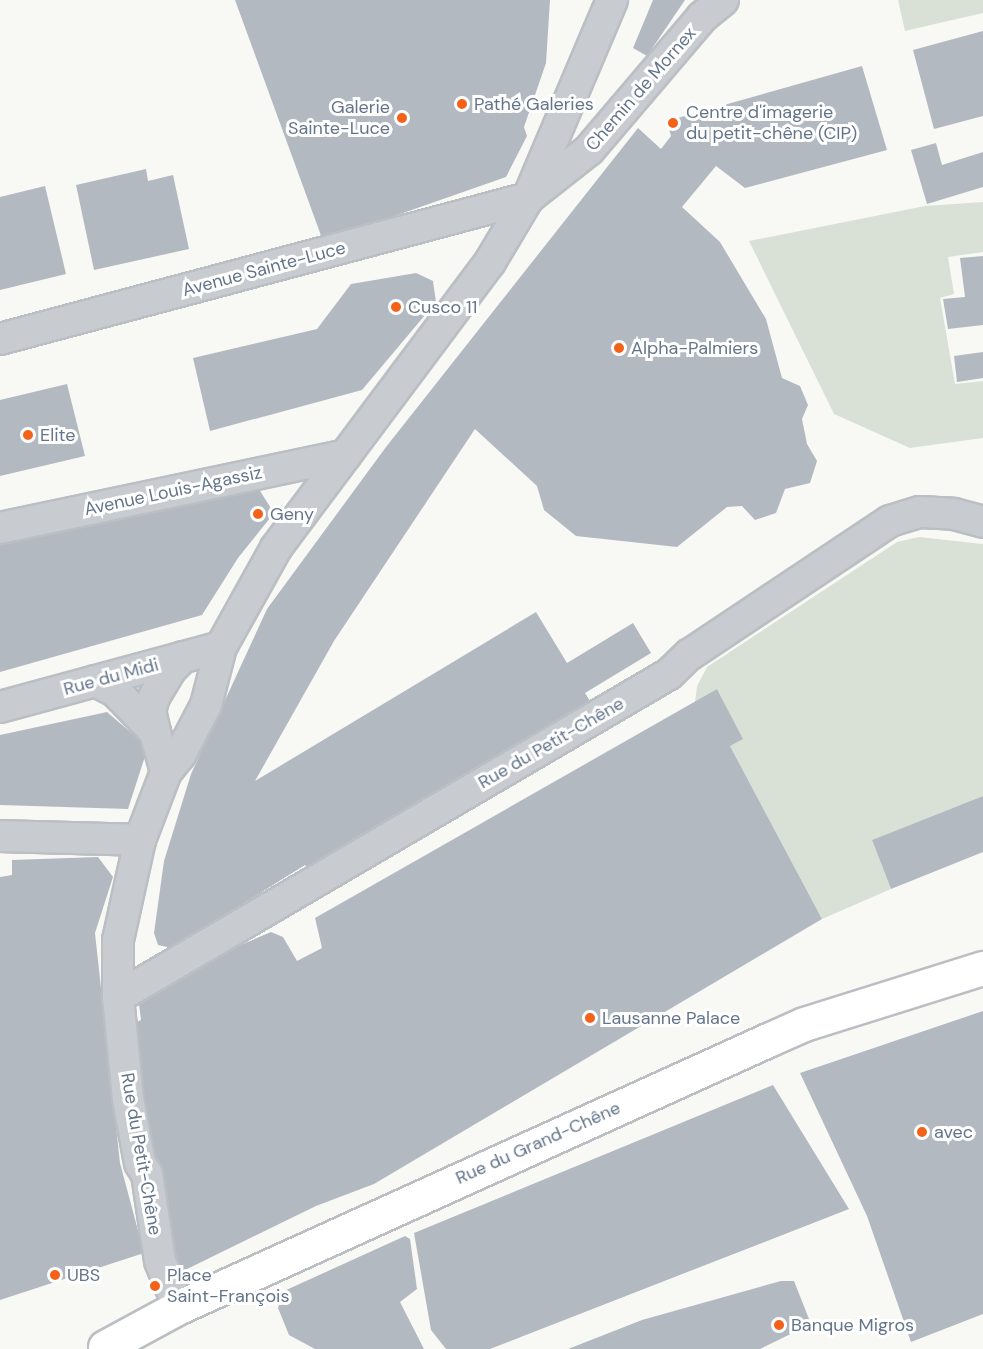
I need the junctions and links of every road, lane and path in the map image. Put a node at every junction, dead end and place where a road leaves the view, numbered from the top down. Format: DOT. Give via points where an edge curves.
graph roads {
  1 [pos="612,0"];
  2 [pos="723,0"];
  3 [pos="528,198"];
  4 [pos="0,339"];
  5 [pos="345,455"];
  6 [pos="983,522"];
  7 [pos="0,528"];
  8 [pos="221,647"];
  9 [pos="183,657"];
  10 [pos="95,681"];
  11 [pos="0,707"];
  12 [pos="155,732"];
  13 [pos="166,772"];
  14 [pos="0,836"];
  15 [pos="140,840"];
  16 [pos="983,968"];
  17 [pos="118,997"];
  18 [pos="179,1307"];
  19 [pos="96,1348"];
  20 [pos="137,1349"];
  1 -- 3 [label="street, Rue du Petit-Chêne"];
  2 -- 3 [label="street, Chemin de Mornex" via="702,17 589,150"];
  3 -- 4 [label="street, Avenue Sainte-Luce"];
  3 -- 5 [label="street, Rue du Petit-Chêne" via="490,262"];
  5 -- 7 [label="street, Avenue Louis-Agassiz"];
  5 -- 8 [label="street, Rue du Petit-Chêne" via="276,548"];
  6 -- 17 [label="street, Rue du Petit-Chêne" via="954,514 920,512 890,521 689,655 669,674"];
  8 -- 9 [label="street, Rue du Midi"];
  8 -- 13 [label="street, Rue du Petit-Chêne" via="206,705 180,755"];
  9 -- 10 [label="street, Rue du Midi"];
  9 -- 12 [label="street" via="154,697 150,711"];
  10 -- 11 [label="street, Rue du Midi"];
  10 -- 12 [label="street" via="115,691"];
  12 -- 13 [label="street"];
  13 -- 15 [label="street, Rue du Petit-Chêne"];
  14 -- 15 [label="street"];
  15 -- 17 [label="street, Rue du Petit-Chêne" via="118,940"];
  16 -- 18 [label="main road, Rue du Grand-Chêne" via="786,1032"];
  17 -- 18 [label="street, Rue du Petit-Chêne" via="128,1099 140,1163 147,1174 160,1261"];
  18 -- 19 [label="main road, Rue du Grand-Chêne"];
  19 -- 20 [label="main road"];
}
